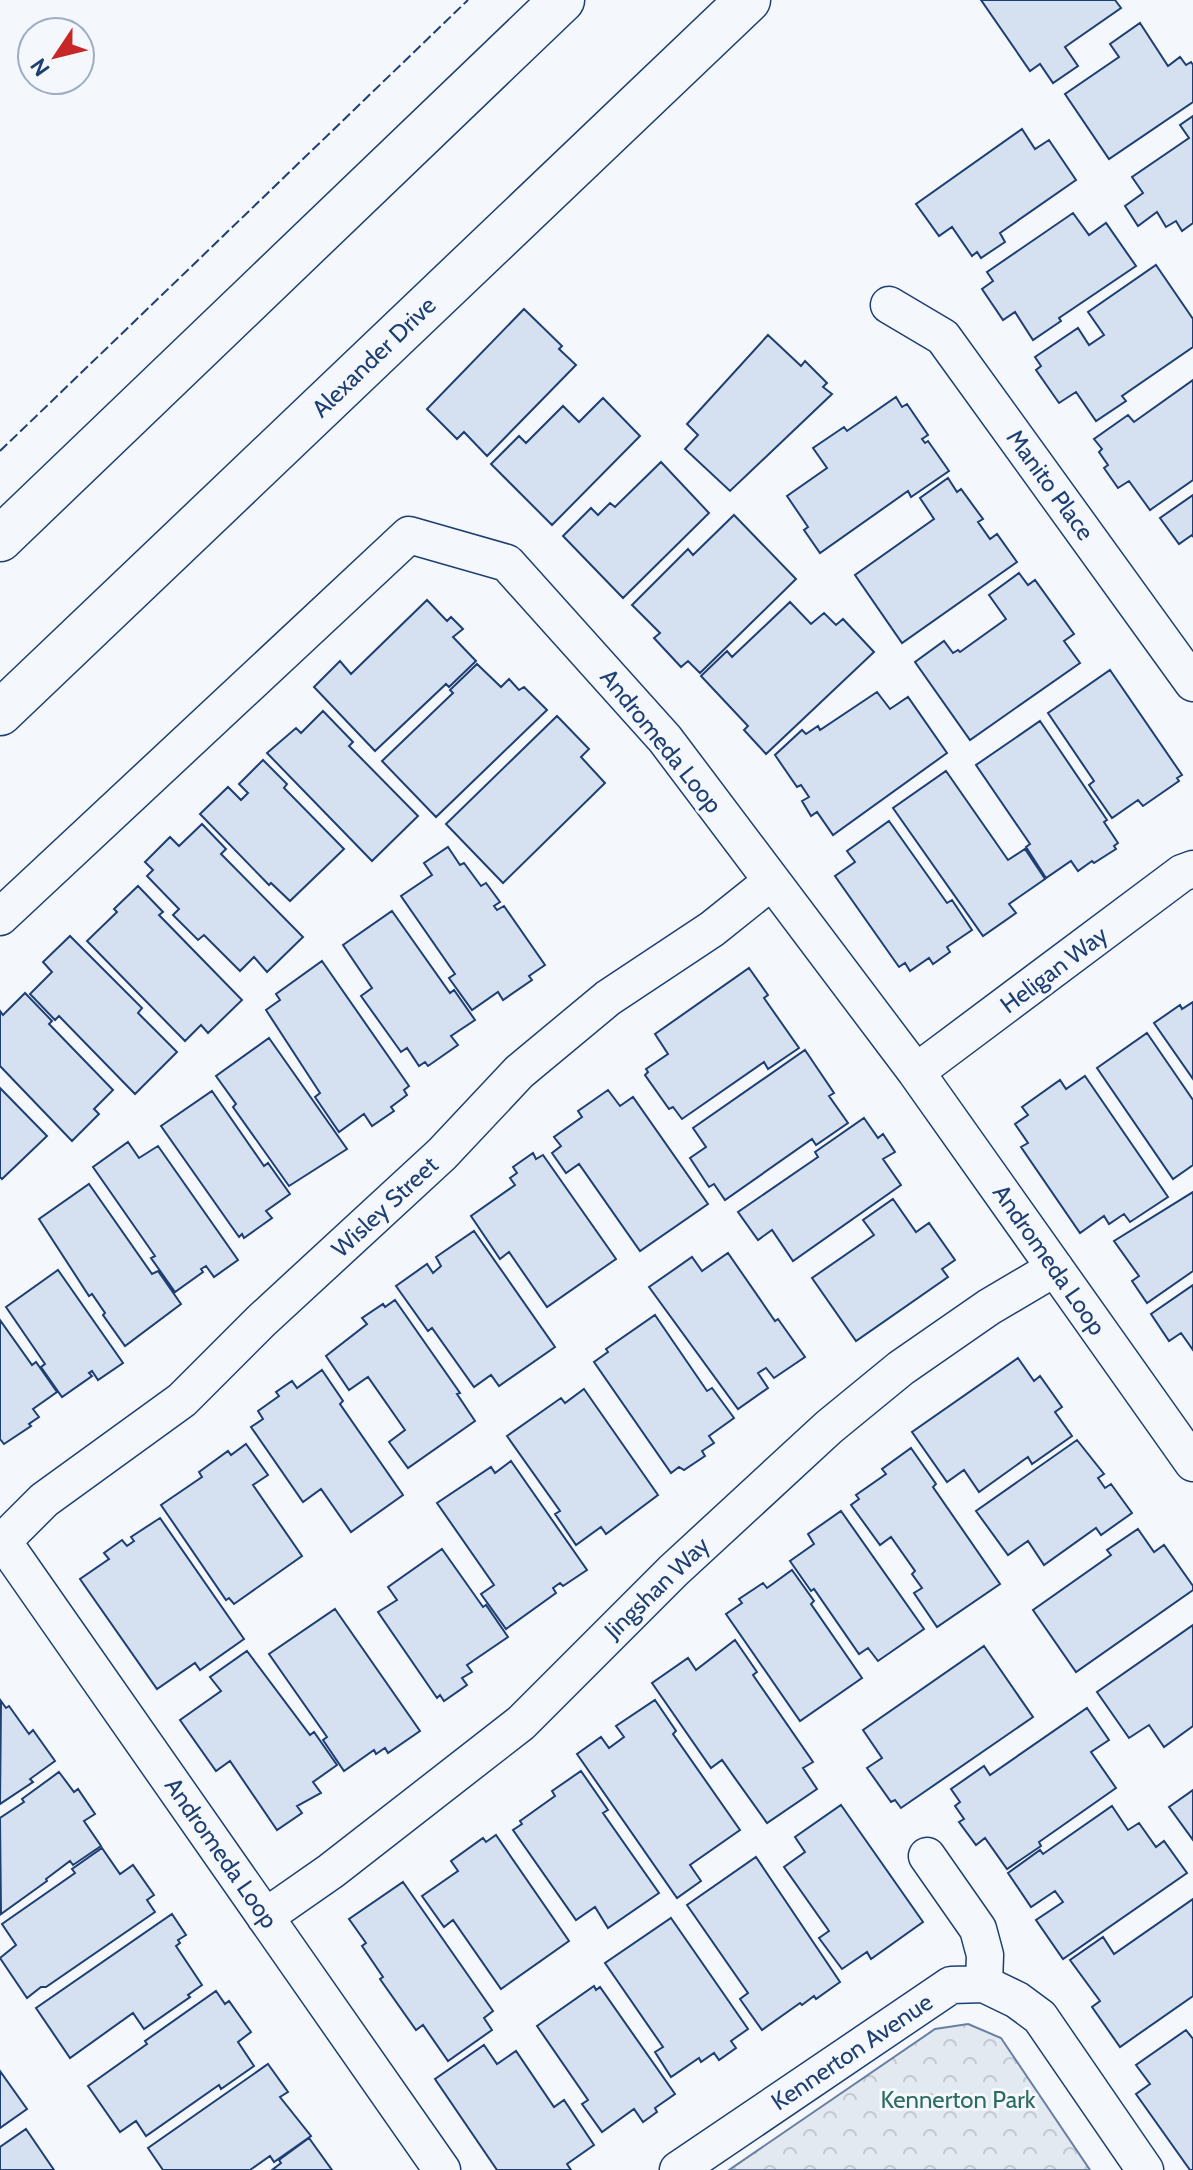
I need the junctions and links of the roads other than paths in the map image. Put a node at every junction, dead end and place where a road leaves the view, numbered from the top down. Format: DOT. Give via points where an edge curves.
graph roads {
  1 [pos="562,0"];
  2 [pos="748,0"];
  3 [pos="889,305"];
  4 [pos="0,539"];
  5 [pos="1193,683"];
  6 [pos="0,713"];
  7 [pos="1193,869"];
  8 [pos="772,881"];
  9 [pos="0,917"];
  10 [pos="916,1072"];
  11 [pos="1055,1268"];
  12 [pos="1193,1463"];
  13 [pos="1,1539"];
  14 [pos="927,1856"];
  15 [pos="265,1917"];
  16 [pos="984,1984"];
  17 [pos="442,2170"];
  18 [pos="678,2170"];
  19 [pos="1145,2170"];
  1 -- 4 [label="main road"];
  2 -- 6 [label="main road, Alexander Drive"];
  3 -- 5 [label="street, Manito Place" via="943,337"];
  7 -- 10 [label="street, Heligan Way"];
  8 -- 9 [label="street, Andromeda Loop" via="665,739 507,563 409,535"];
  8 -- 10 [label="street, Andromeda Loop"];
  8 -- 13 [label="street, Wisley Street" via="712,929 608,998 519,1072 442,1154 182,1400 44,1500"];
  10 -- 11 [label="street, Andromeda Loop"];
  11 -- 12 [label="street, Andromeda Loop"];
  11 -- 15 [label="street, Jingshan Way" via="914,1359 829,1427 673,1571 521,1723"];
  13 -- 15 [label="street, Andromeda Loop"];
  14 -- 16 [label="street" via="978,1929 985,1955"];
  15 -- 17 [label="street, Andromeda Loop"];
  16 -- 18 [label="street, Kennerton Avenue" via="951,1985"];
  16 -- 19 [label="street" via="1040,2017"];
}
